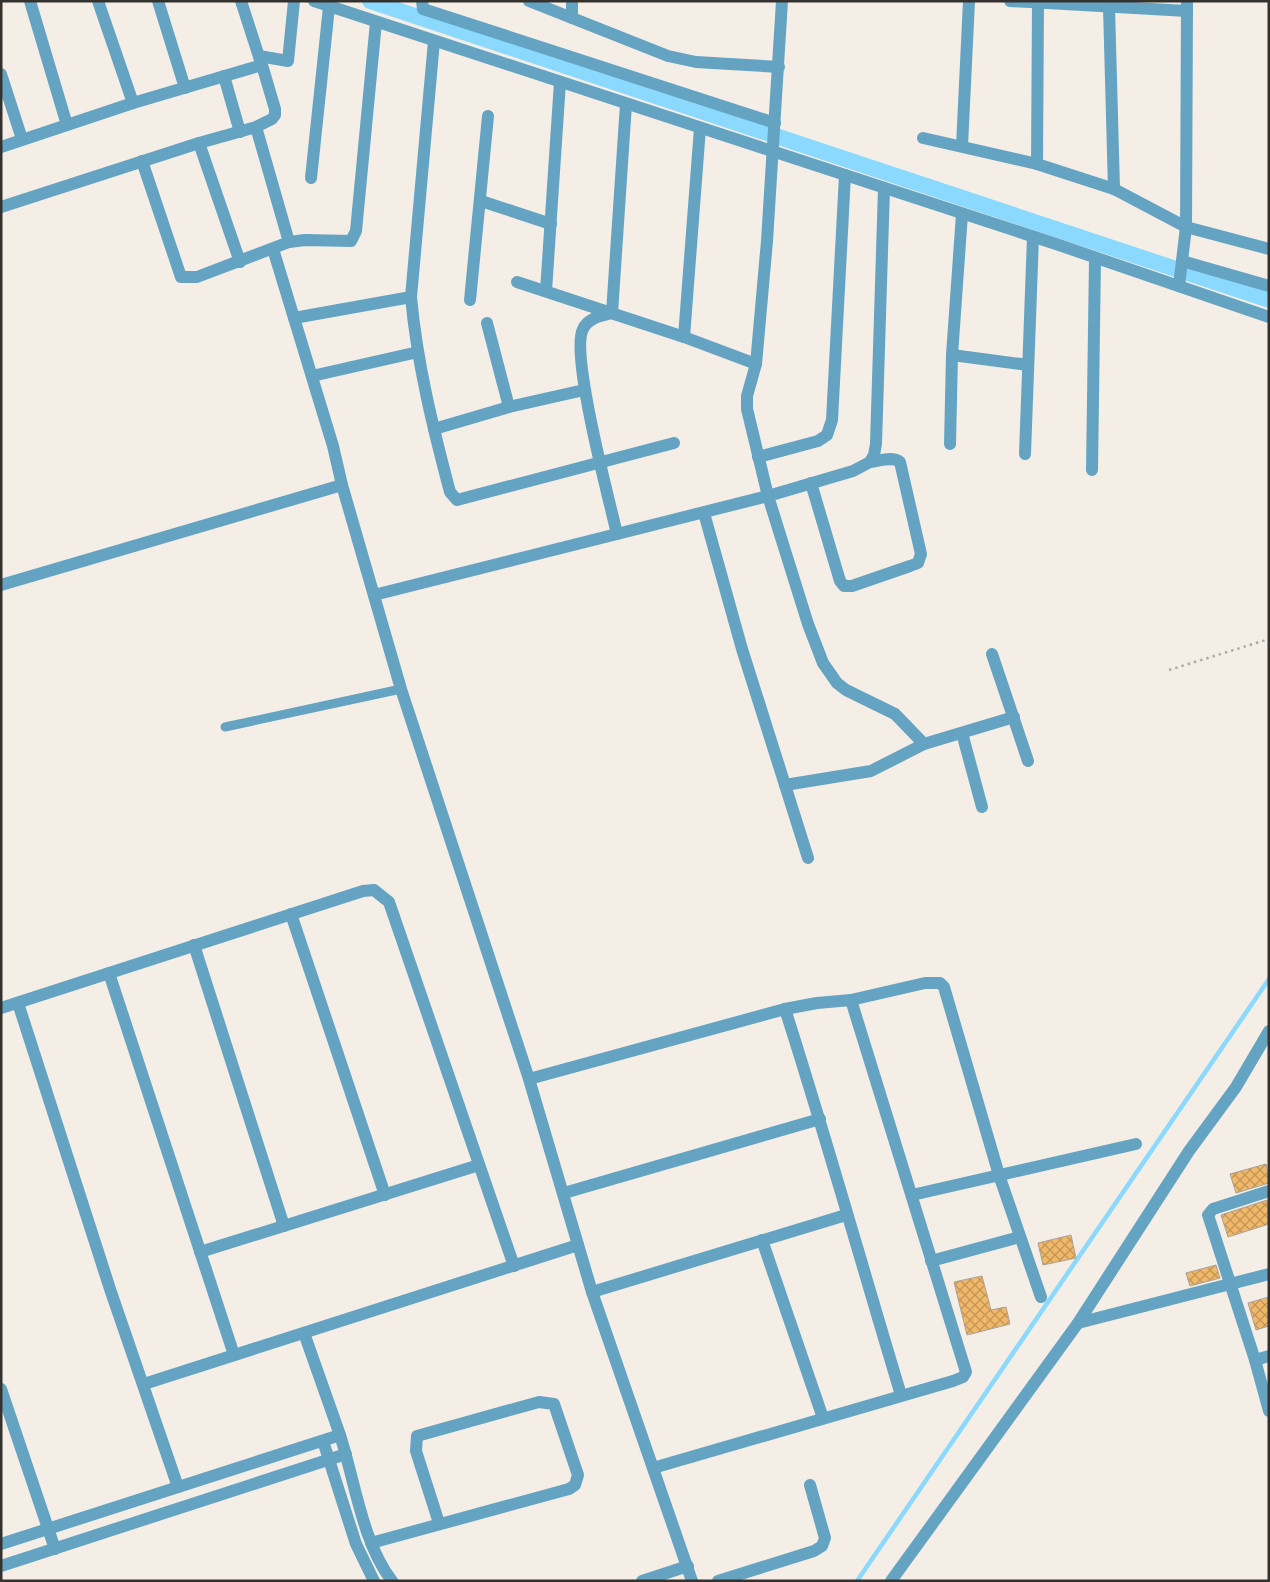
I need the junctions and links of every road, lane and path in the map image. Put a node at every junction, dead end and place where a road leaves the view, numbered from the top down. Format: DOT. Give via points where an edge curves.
graph roads {
  1 [pos="30,1"];
  2 [pos="98,1"];
  3 [pos="158,1"];
  4 [pos="242,1"];
  5 [pos="294,1"];
  6 [pos="314,1"];
  7 [pos="422,1"];
  8 [pos="529,1"];
  9 [pos="572,1"];
  10 [pos="782,1"];
  11 [pos="969,1"];
  12 [pos="1010,1"];
  13 [pos="1023,1"];
  14 [pos="1038,2"];
  15 [pos="1073,3"];
  16 [pos="1115,5"];
  17 [pos="1187,6"];
  18 [pos="330,7"];
  19 [pos="572,18"];
  20 [pos="376,22"];
  21 [pos="434,41"];
  22 [pos="260,60"];
  23 [pos="779,67"];
  24 [pos="1,74"];
  25 [pos="224,76"];
  26 [pos="560,82"];
  27 [pos="184,88"];
  28 [pos="133,103"];
  29 [pos="626,104"];
  30 [pos="488,116"];
  31 [pos="66,125"];
  32 [pos="775,126"];
  33 [pos="256,127"];
  34 [pos="700,128"];
  35 [pos="240,132"];
  36 [pos="923,138"];
  37 [pos="22,140"];
  38 [pos="199,143"];
  39 [pos="962,146"];
  40 [pos="1,147"];
  41 [pos="772,149"];
  42 [pos="142,162"];
  43 [pos="1037,164"];
  44 [pos="845,175"];
  45 [pos="311,178"];
  46 [pos="884,188"];
  47 [pos="1114,189"];
  48 [pos="481,202"];
  49 [pos="1,207"];
  50 [pos="962,214"];
  51 [pos="551,224"];
  52 [pos="1186,227"];
  53 [pos="1033,237"];
  54 [pos="289,242"];
  55 [pos="273,249"];
  56 [pos="1269,249"];
  57 [pos="1095,258"];
  58 [pos="1182,261"];
  59 [pos="240,262"];
  60 [pos="518,282"];
  61 [pos="1179,286"];
  62 [pos="1269,286"];
  63 [pos="546,291"];
  64 [pos="410,297"];
  65 [pos="470,300"];
  66 [pos="612,313"];
  67 [pos="1269,317"];
  68 [pos="294,318"];
  69 [pos="487,322"];
  70 [pos="684,337"];
  71 [pos="418,352"];
  72 [pos="952,355"];
  73 [pos="756,364"];
  74 [pos="1028,365"];
  75 [pos="312,376"];
  76 [pos="584,390"];
  77 [pos="509,407"];
  78 [pos="434,429"];
  79 [pos="674,443"];
  80 [pos="950,444"];
  81 [pos="1025,454"];
  82 [pos="758,457"];
  83 [pos="870,462"];
  84 [pos="602,464"];
  85 [pos="1092,470"];
  86 [pos="811,483"];
  87 [pos="342,485"];
  88 [pos="768,496"];
  89 [pos="704,513"];
  90 [pos="616,534"];
  91 [pos="1,585"];
  92 [pos="374,595"];
  93 [pos="1269,639"];
  94 [pos="992,654"];
  95 [pos="1169,670"];
  96 [pos="400,689"];
  97 [pos="1014,717"];
  98 [pos="225,727"];
  99 [pos="962,733"];
  100 [pos="924,744"];
  101 [pos="1028,761"];
  102 [pos="785,785"];
  103 [pos="982,806"];
  104 [pos="808,858"];
  105 [pos="291,914"];
  106 [pos="194,945"];
  107 [pos="109,973"];
  108 [pos="851,1000"];
  109 [pos="18,1003"];
  110 [pos="1,1008"];
  111 [pos="785,1009"];
  112 [pos="1269,1031"];
  113 [pos="529,1078"];
  114 [pos="820,1120"];
  115 [pos="1136,1144"];
  116 [pos="479,1165"];
  117 [pos="1000,1175"];
  118 [pos="1269,1191"];
  119 [pos="564,1193"];
  120 [pos="385,1195"];
  121 [pos="912,1195"];
  122 [pos="846,1215"];
  123 [pos="284,1226"];
  124 [pos="1020,1237"];
  125 [pos="762,1240"];
  126 [pos="578,1245"];
  127 [pos="200,1252"];
  128 [pos="931,1261"];
  129 [pos="514,1266"];
  130 [pos="1269,1274"];
  131 [pos="1232,1284"];
  132 [pos="592,1292"];
  133 [pos="1041,1297"];
  134 [pos="1078,1323"];
  135 [pos="304,1333"];
  136 [pos="234,1355"];
  137 [pos="1269,1356"];
  138 [pos="1255,1360"];
  139 [pos="144,1384"];
  140 [pos="1,1389"];
  141 [pos="901,1395"];
  142 [pos="1269,1411"];
  143 [pos="823,1418"];
  144 [pos="340,1435"];
  145 [pos="323,1441"];
  146 [pos="346,1454"];
  147 [pos="329,1459"];
  148 [pos="653,1468"];
  149 [pos="810,1485"];
  150 [pos="178,1487"];
  151 [pos="439,1523"];
  152 [pos="49,1529"];
  153 [pos="371,1543"];
  154 [pos="1,1544"];
  155 [pos="55,1549"];
  156 [pos="1,1566"];
  157 [pos="688,1566"];
  158 [pos="374,1581"];
  159 [pos="392,1581"];
  160 [pos="642,1581"];
  161 [pos="692,1581"];
  162 [pos="718,1581"];
  163 [pos="891,1581"];
  1 -- 31 [label="street"];
  2 -- 28 [label="street"];
  3 -- 27 [label="street"];
  4 -- 22 [label="street"];
  5 -- 22 [label="street" via="288,62"];
  6 -- 18 [label="street"];
  7 -- 32 [label="street" via="423,9"];
  8 -- 19 [label="street"];
  9 -- 19 [label="street"];
  10 -- 23 [label="street"];
  11 -- 39 [label="street"];
  12 -- 13 [label="street"];
  13 -- 14 [label="street"];
  14 -- 15 [label="street"];
  14 -- 43 [label="street"];
  15 -- 16 [label="street"];
  16 -- 17 [label="street"];
  16 -- 47 [label="street"];
  17 -- 52 [label="street"];
  18 -- 20 [label="street"];
  18 -- 45 [label="street"];
  19 -- 23 [label="street" via="682,60"];
  20 -- 21 [label="street"];
  20 -- 54 [label="street" via="355,237 344,242"];
  21 -- 26 [label="street"];
  21 -- 64 [label="street"];
  22 -- 25 [label="street"];
  22 -- 33 [label="street" via="276,109 268,122"];
  23 -- 32 [label="street"];
  24 -- 37 [label="street"];
  25 -- 27 [label="street"];
  25 -- 35 [label="street"];
  26 -- 29 [label="street"];
  26 -- 51 [label="street"];
  27 -- 28 [label="street"];
  28 -- 31 [label="street"];
  29 -- 34 [label="street"];
  29 -- 66 [label="street"];
  30 -- 48 [label="street"];
  31 -- 37 [label="street"];
  32 -- 41 [label="street"];
  33 -- 35 [label="street"];
  33 -- 54 [label="street"];
  34 -- 41 [label="street"];
  34 -- 70 [label="street"];
  35 -- 38 [label="street"];
  36 -- 39 [label="street"];
  37 -- 40 [label="street"];
  38 -- 42 [label="street"];
  38 -- 59 [label="street"];
  39 -- 43 [label="street"];
  41 -- 44 [label="street"];
  41 -- 73 [label="street"];
  42 -- 49 [label="street"];
  42 -- 59 [label="street" via="181,276 198,277"];
  43 -- 47 [label="street"];
  44 -- 46 [label="street"];
  44 -- 82 [label="street" via="832,420 828,435 818,441"];
  46 -- 50 [label="street"];
  46 -- 83 [label="street" via="876,444"];
  47 -- 52 [label="street"];
  48 -- 51 [label="street"];
  48 -- 65 [label="street"];
  50 -- 53 [label="street"];
  50 -- 72 [label="street"];
  51 -- 63 [label="street"];
  52 -- 56 [label="street"];
  52 -- 58 [label="street"];
  53 -- 57 [label="street"];
  53 -- 74 [label="street"];
  54 -- 55 [label="street"];
  55 -- 59 [label="street"];
  55 -- 68 [label="street"];
  57 -- 61 [label="street"];
  57 -- 85 [label="street"];
  58 -- 61 [label="street"];
  58 -- 62 [label="street"];
  60 -- 63 [label="street"];
  61 -- 67 [label="street"];
  63 -- 66 [label="street"];
  64 -- 68 [label="street"];
  64 -- 71 [label="street"];
  66 -- 70 [label="street"];
  66 -- 76 [label="street" via="589,321 583,327 580,336"];
  68 -- 75 [label="street"];
  69 -- 77 [label="street"];
  70 -- 73 [label="street"];
  71 -- 75 [label="street"];
  71 -- 78 [label="street"];
  72 -- 74 [label="street"];
  72 -- 80 [label="street"];
  73 -- 82 [label="street" via="747,396 747,410"];
  74 -- 81 [label="street"];
  75 -- 87 [label="street"];
  76 -- 77 [label="street"];
  76 -- 84 [label="street"];
  77 -- 78 [label="street"];
  78 -- 84 [label="street" via="450,492 457,500"];
  79 -- 84 [label="street"];
  82 -- 88 [label="street"];
  83 -- 86 [label="street" via="862,468"];
  83 -- 86 [label="street" via="896,459 900,462 921,554 918,563 844,586"];
  84 -- 90 [label="street"];
  86 -- 88 [label="street"];
  87 -- 91 [label="street"];
  87 -- 92 [label="street"];
  88 -- 89 [label="street"];
  88 -- 100 [label="street" via="808,624 828,673 846,690 896,714"];
  89 -- 90 [label="street"];
  89 -- 102 [label="street"];
  90 -- 92 [label="street"];
  92 -- 96 [label="street"];
  93 -- 95 [label="path"];
  94 -- 97 [label="street"];
  96 -- 98 [label="lane"];
  96 -- 113 [label="street"];
  97 -- 99 [label="street"];
  97 -- 101 [label="street"];
  99 -- 100 [label="street"];
  99 -- 103 [label="street"];
  100 -- 102 [label="street" via="871,771"];
  102 -- 104 [label="street"];
  105 -- 106 [label="street"];
  105 -- 116 [label="street" via="362,891 374,890 389,902"];
  105 -- 120 [label="street"];
  106 -- 107 [label="street"];
  106 -- 123 [label="street"];
  107 -- 109 [label="street"];
  107 -- 127 [label="street"];
  108 -- 111 [label="street"];
  108 -- 117 [label="street" via="925,984 940,983 944,987"];
  108 -- 121 [label="street"];
  109 -- 110 [label="street"];
  109 -- 139 [label="street"];
  111 -- 113 [label="street"];
  111 -- 114 [label="street"];
  112 -- 134 [label="street" via="1236,1087 1189,1152"];
  113 -- 119 [label="street"];
  114 -- 119 [label="street"];
  114 -- 122 [label="street"];
  115 -- 117 [label="street"];
  116 -- 120 [label="street"];
  116 -- 129 [label="street"];
  117 -- 121 [label="street"];
  117 -- 124 [label="street"];
  118 -- 131 [label="street" via="1209,1211"];
  119 -- 126 [label="street"];
  120 -- 123 [label="street"];
  121 -- 128 [label="street"];
  122 -- 125 [label="street"];
  122 -- 141 [label="street"];
  123 -- 127 [label="street"];
  124 -- 128 [label="street"];
  124 -- 133 [label="street"];
  125 -- 132 [label="street"];
  125 -- 143 [label="street"];
  126 -- 129 [label="street"];
  126 -- 132 [label="street"];
  127 -- 136 [label="street"];
  128 -- 141 [label="street" via="966,1372 953,1381"];
  129 -- 135 [label="street"];
  130 -- 131 [label="street"];
  131 -- 134 [label="street"];
  131 -- 138 [label="street"];
  132 -- 148 [label="street"];
  134 -- 163 [label="street"];
  135 -- 136 [label="street"];
  135 -- 144 [label="street"];
  136 -- 139 [label="street"];
  137 -- 138 [label="street"];
  138 -- 142 [label="street"];
  139 -- 150 [label="street"];
  140 -- 152 [label="street"];
  141 -- 143 [label="street"];
  143 -- 148 [label="street"];
  144 -- 145 [label="street"];
  144 -- 146 [label="street"];
  145 -- 147 [label="street"];
  145 -- 150 [label="street"];
  146 -- 147 [label="street"];
  146 -- 153 [label="street"];
  147 -- 155 [label="street"];
  147 -- 158 [label="street" via="356,1544"];
  148 -- 157 [label="street"];
  149 -- 162 [label="street" via="825,1538 822,1546"];
  150 -- 152 [label="street"];
  151 -- 151 [label="street" via="575,1485 578,1475 554,1404 539,1402 416,1436 416,1451"];
  151 -- 153 [label="street"];
  152 -- 154 [label="street"];
  152 -- 155 [label="street"];
  153 -- 159 [label="street"];
  155 -- 156 [label="street"];
  157 -- 160 [label="street"];
  157 -- 161 [label="street"];
}
